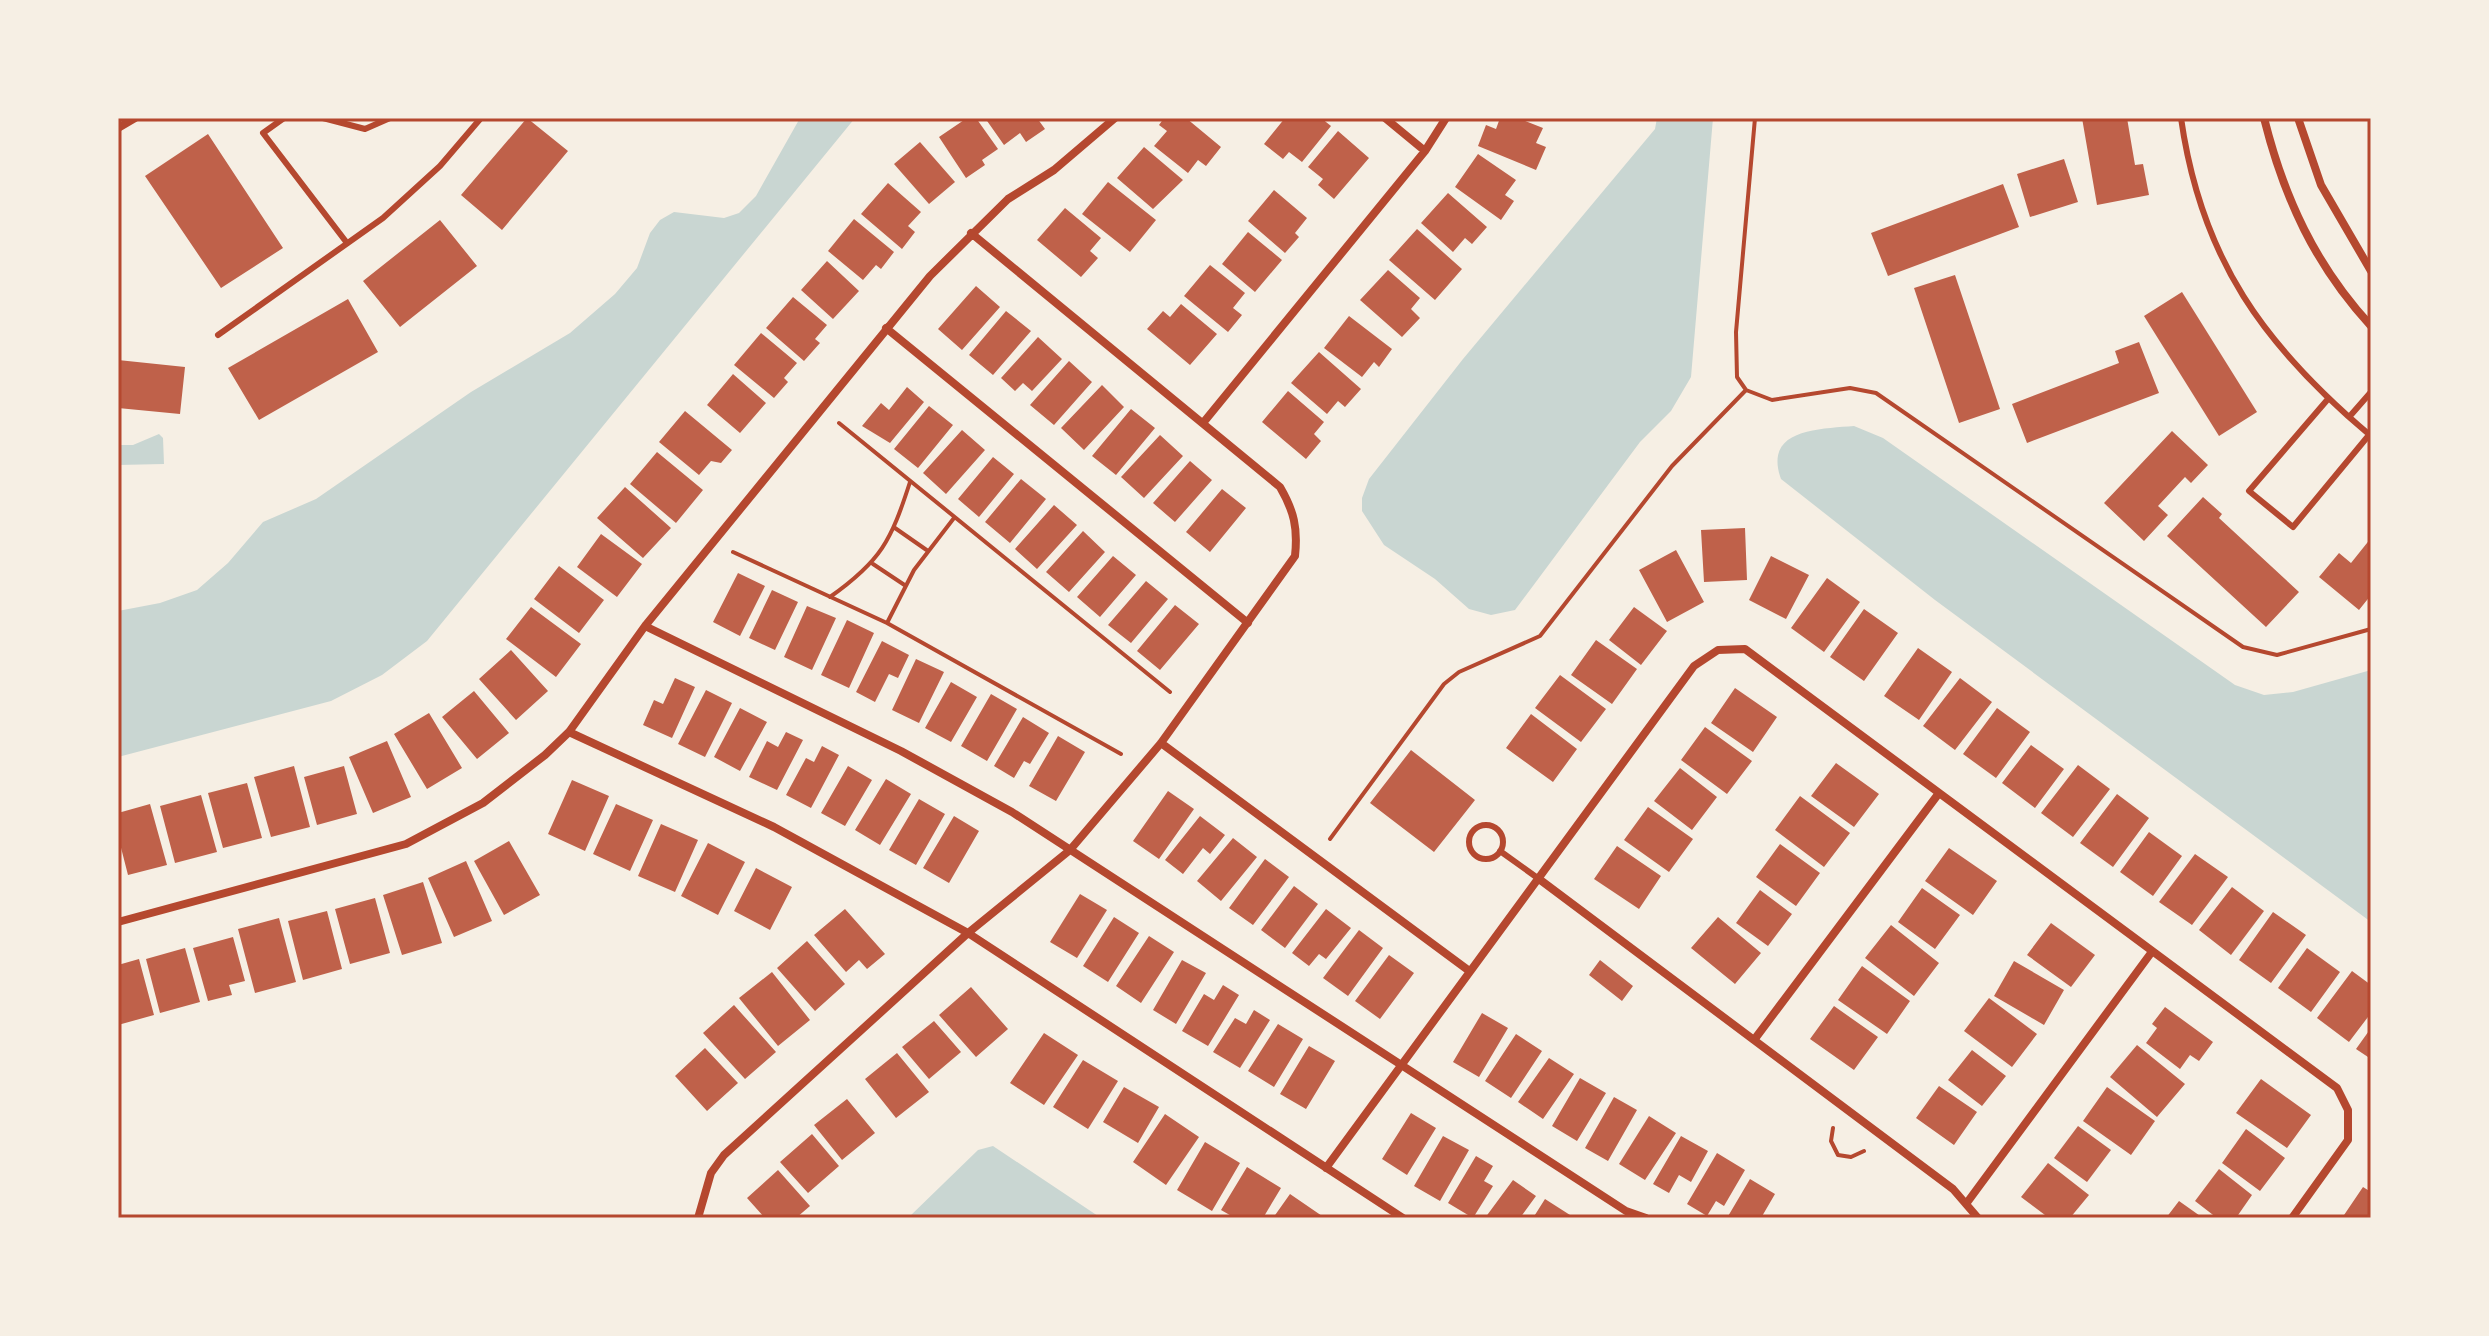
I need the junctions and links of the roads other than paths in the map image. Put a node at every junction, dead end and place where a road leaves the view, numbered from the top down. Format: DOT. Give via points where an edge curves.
graph roads {
  1 [pos="135,118"];
  2 [pos="284,118"];
  3 [pos="323,118"];
  4 [pos="390,118"];
  5 [pos="481,118"];
  6 [pos="1115,118"];
  7 [pos="1385,118"];
  8 [pos="1446,118"];
  9 [pos="2181,118"];
  10 [pos="2264,118"];
  11 [pos="2298,118"];
  12 [pos="118,128"];
  13 [pos="1425,151"];
  14 [pos="971,233"];
  15 [pos="347,243"];
  16 [pos="2371,271"];
  17 [pos="2371,326"];
  18 [pos="886,328"];
  19 [pos="218,335"];
  20 [pos="2371,392"];
  21 [pos="2328,399"];
  22 [pos="2350,416"];
  23 [pos="1203,423"];
  24 [pos="2370,436"];
  25 [pos="1248,623"];
  26 [pos="645,626"];
  27 [pos="569,732"];
  28 [pos="1161,743"];
  29 [pos="1939,793"];
  30 [pos="1070,850"];
  31 [pos="1500,851"];
  32 [pos="1539,879"];
  33 [pos="118,922"];
  34 [pos="968,933"];
  35 [pos="2151,953"];
  36 [pos="1468,970"];
  37 [pos="1754,1040"];
  38 [pos="1399,1065"];
  39 [pos="1326,1168"];
  40 [pos="1966,1204"];
  41 [pos="698,1218"];
  42 [pos="1403,1218"];
  43 [pos="1646,1218"];
  44 [pos="1978,1218"];
  45 [pos="2292,1218"];
  1 -- 12 [label="street"];
  2 -- 15 [label="lane" via="263,133"];
  3 -- 4 [label="lane" via="365,129"];
  5 -- 15 [label="lane" via="440,166"];
  6 -- 14 [label="street"];
  7 -- 13 [label="street"];
  8 -- 13 [label="street"];
  9 -- 21 [label="lane" via="2188,168 2232,281 2281,352"];
  10 -- 17 [label="street" via="2287,199 2314,254"];
  11 -- 16 [label="street" via="2321,185"];
  13 -- 23 [label="street"];
  14 -- 18 [label="street"];
  14 -- 23 [label="street"];
  15 -- 19 [label="lane"];
  18 -- 25 [label="street"];
  18 -- 26 [label="street"];
  20 -- 22 [label="lane"];
  21 -- 22 [label="lane"];
  21 -- 24 [label="lane" via="2249,491 2293,527"];
  22 -- 24 [label="lane"];
  23 -- 25 [label="street" via="1280,487 1293,510 1295,556"];
  25 -- 28 [label="street"];
  26 -- 27 [label="street"];
  26 -- 30 [label="street" via="901,751"];
  27 -- 33 [label="street" via="483,803 406,844"];
  27 -- 34 [label="street" via="774,827"];
  28 -- 30 [label="street"];
  28 -- 36 [label="street"];
  29 -- 32 [label="street" via="1764,661 1745,649 1718,650 1694,666"];
  29 -- 35 [label="street"];
  29 -- 37 [label="street"];
  30 -- 34 [label="street"];
  30 -- 38 [label="street"];
  31 -- 31 [label="lane" via="1503,838 1496,827 1483,825 1472,832 1469,845 1476,856 1489,859"];
  31 -- 32 [label="lane"];
  32 -- 36 [label="street"];
  32 -- 37 [label="street"];
  34 -- 39 [label="street"];
  34 -- 41 [label="street" via="724,1155 711,1173"];
  35 -- 40 [label="street"];
  35 -- 45 [label="street" via="2337,1088 2348,1110 2348,1140"];
  36 -- 38 [label="street"];
  37 -- 40 [label="street"];
  38 -- 39 [label="street"];
  38 -- 43 [label="street" via="1626,1211"];
  39 -- 42 [label="street"];
  40 -- 44 [label="street"];
}
